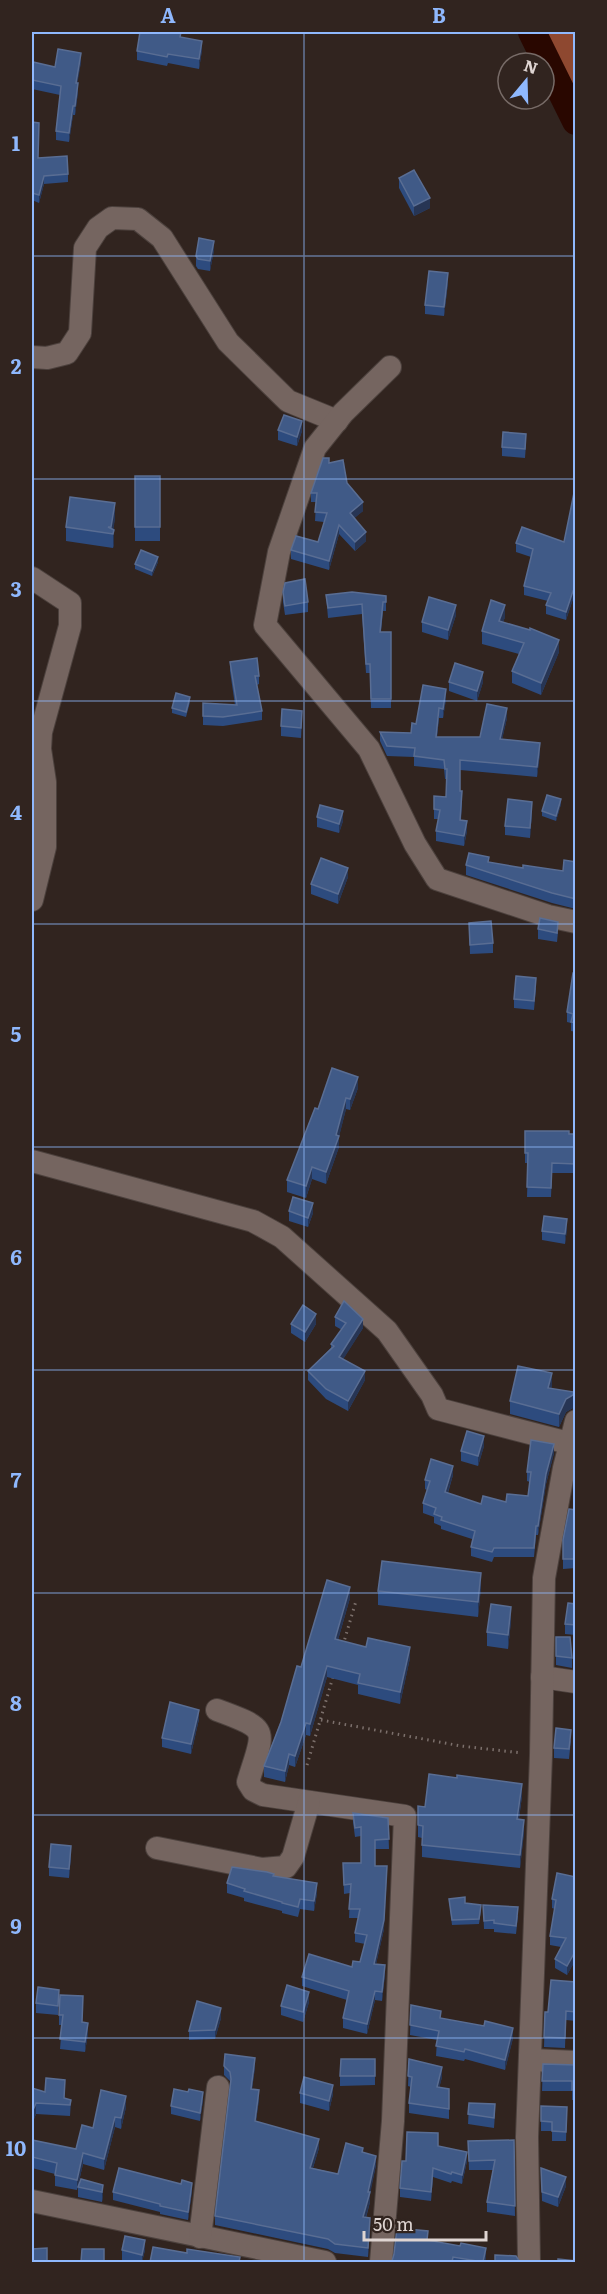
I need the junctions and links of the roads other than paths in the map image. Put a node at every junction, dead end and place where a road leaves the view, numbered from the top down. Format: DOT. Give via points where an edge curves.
graph roads {
  1 [pos="32,357"];
  2 [pos="390,367"];
  3 [pos="337,421"];
  4 [pos="32,578"];
  5 [pos="32,900"];
  6 [pos="576,922"];
  7 [pos="32,1161"];
  8 [pos="576,1421"];
  9 [pos="572,1444"];
  10 [pos="542,1677"];
  11 [pos="576,1682"];
  12 [pos="217,1710"];
  13 [pos="309,1802"];
  14 [pos="157,1848"];
  15 [pos="532,2060"];
  16 [pos="576,2062"];
  17 [pos="218,2087"];
  18 [pos="32,2201"];
  19 [pos="200,2237"];
  20 [pos="325,2262"];
  21 [pos="381,2262"];
  22 [pos="530,2262"];
  1 -- 3 [label="street" via="47,358 67,352 80,333 85,248 98,228 112,218 138,219 162,238 228,342 288,401"];
  2 -- 3 [label="street"];
  3 -- 6 [label="street" via="315,448 279,552 265,625 369,749 414,844 437,879"];
  4 -- 5 [label="street" via="70,603 70,626 41,732 45,847"];
  7 -- 9 [label="street" via="253,1221 282,1237 387,1331 438,1409"];
  8 -- 9 [label="street"];
  9 -- 10 [label="street" via="544,1578"];
  10 -- 11 [label="street"];
  10 -- 15 [label="street"];
  12 -- 13 [label="street" via="251,1722 258,1729 261,1738 248,1782 253,1790"];
  13 -- 14 [label="street" via="293,1857 286,1867 262,1869"];
  13 -- 21 [label="street" via="405,1816 393,2121"];
  15 -- 16 [label="street"];
  15 -- 22 [label="street" via="527,2137"];
  17 -- 19 [label="street"];
  18 -- 19 [label="street"];
  19 -- 20 [label="street"];
}
